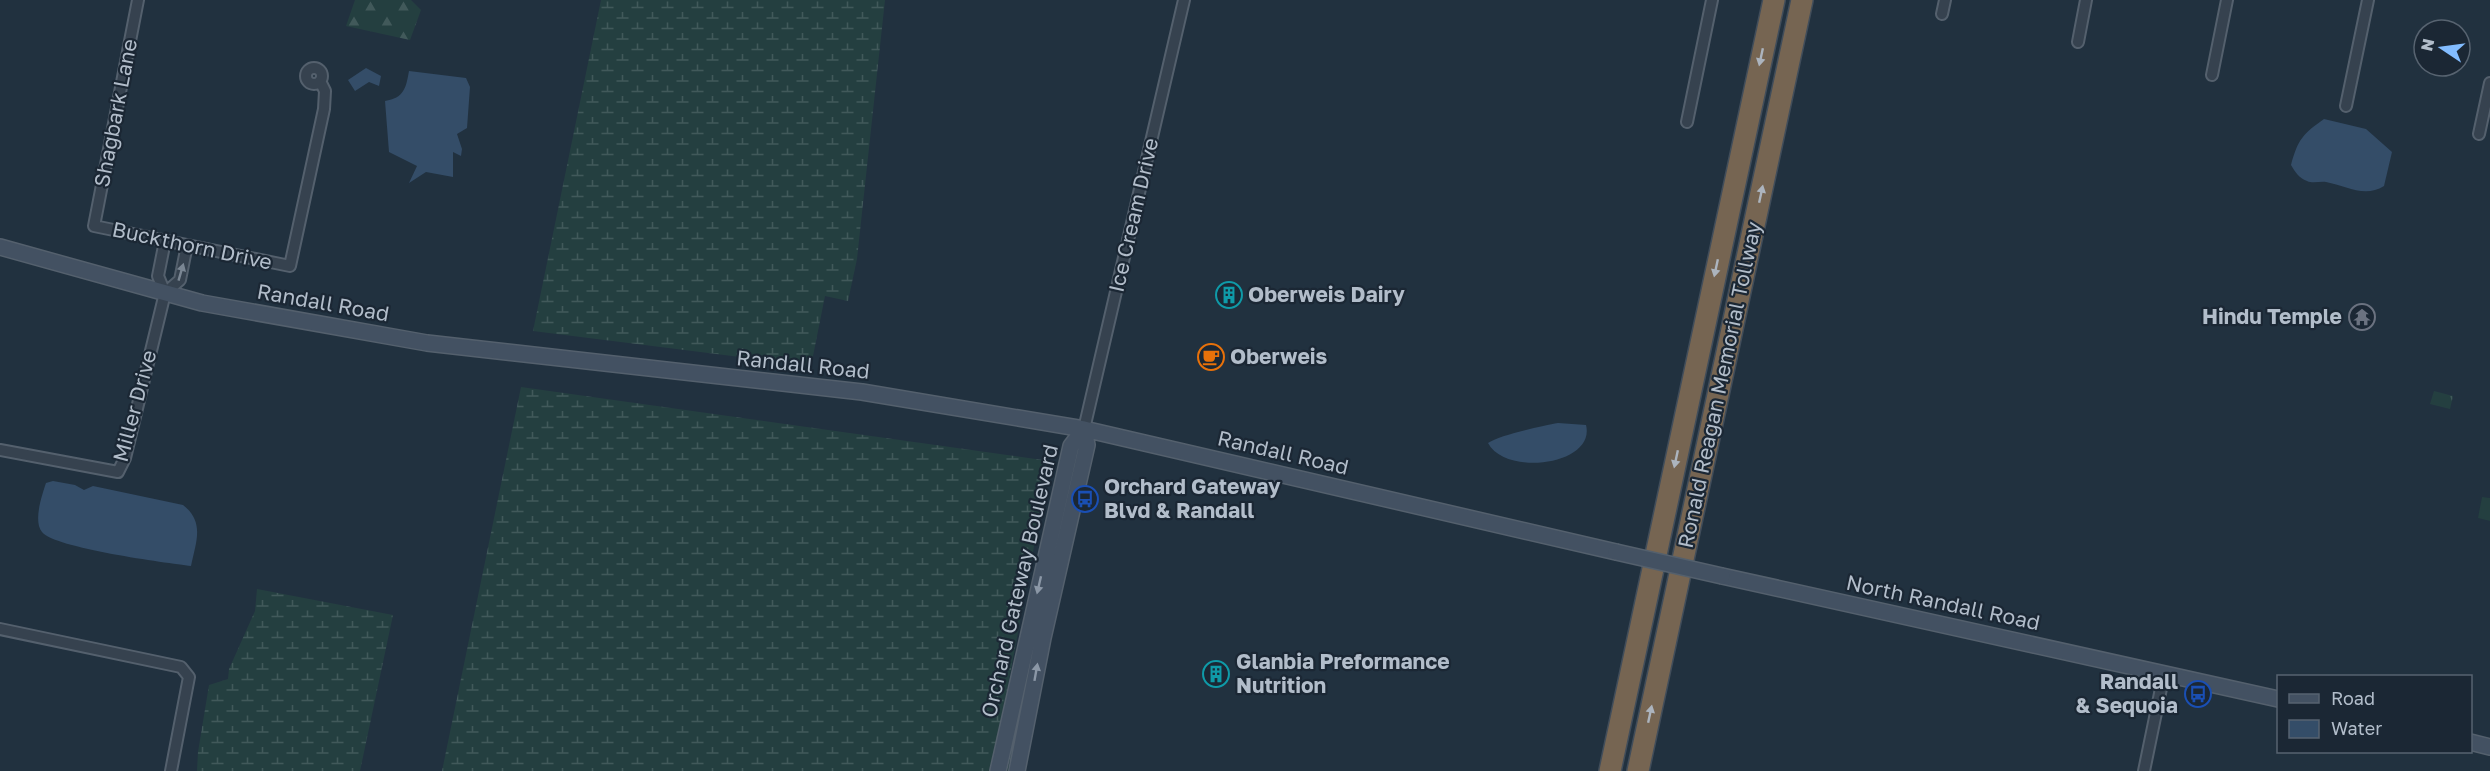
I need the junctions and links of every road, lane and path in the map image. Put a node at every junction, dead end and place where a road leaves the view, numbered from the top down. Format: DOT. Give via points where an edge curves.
graph roads {
  1 [pos="138,0"];
  2 [pos="1184,0"];
  3 [pos="1712,0"];
  4 [pos="1774,0"];
  5 [pos="1802,0"];
  6 [pos="1945,0"];
  7 [pos="2086,0"];
  8 [pos="2227,0"];
  9 [pos="2368,0"];
  10 [pos="1942,14"];
  11 [pos="2078,42"];
  12 [pos="2212,75"];
  13 [pos="320,81"];
  14 [pos="2490,83"];
  15 [pos="2346,106"];
  16 [pos="1687,122"];
  17 [pos="2479,134"];
  18 [pos="94,226"];
  19 [pos="165,241"];
  20 [pos="187,245"];
  21 [pos="0,247"];
  22 [pos="165,293"];
  23 [pos="1084,429"];
  24 [pos="0,450"];
  25 [pos="1598,548"];
  26 [pos="0,628"];
  27 [pos="2164,674"];
  28 [pos="2277,699"];
  29 [pos="2472,742"];
  30 [pos="2490,747"];
  31 [pos="171,771"];
  32 [pos="998,771"];
  33 [pos="1017,771"];
  34 [pos="1610,771"];
  35 [pos="1638,771"];
  36 [pos="2144,771"];
  1 -- 18 [label="street, Shagbark Lane"];
  2 -- 23 [label="street, Ice Cream Drive"];
  3 -- 16 [label="street"];
  4 -- 34 [label="highway, Ronald Reagan Memorial Tollway, one-way"];
  35 -- 5 [label="highway, Ronald Reagan Memorial Tollway, one-way"];
  6 -- 10 [label="street"];
  7 -- 11 [label="street"];
  8 -- 12 [label="street"];
  9 -- 15 [label="street"];
  13 -- 20 [label="street, Buckthorn Drive" via="325,91 324,109 290,266"];
  14 -- 17 [label="street"];
  18 -- 19 [label="street, Buckthorn Drive"];
  19 -- 20 [label="street, Buckthorn Drive"];
  19 -- 22 [label="street" via="158,276"];
  22 -- 20 [label="street, one-way" via="180,280"];
  21 -- 22 [label="main road, Randall Road"];
  22 -- 23 [label="main road, Randall Road" via="427,343 862,392"];
  22 -- 24 [label="street, Miller Drive" via="125,458 118,472"];
  23 -- 25 [label="main road, Randall Road"];
  23 -- 32 [label="main road, Orchard Gateway Boulevard, one-way" via="1071,446"];
  33 -- 23 [label="main road, Orchard Gateway Boulevard, one-way" via="1087,445"];
  25 -- 27 [label="main road, North Randall Road, bridge"];
  26 -- 31 [label="street" via="181,667 189,677"];
  27 -- 28 [label="main road, North Randall Road"];
  27 -- 36 [label="street"];
  29 -- 30 [label="main road"];
}
